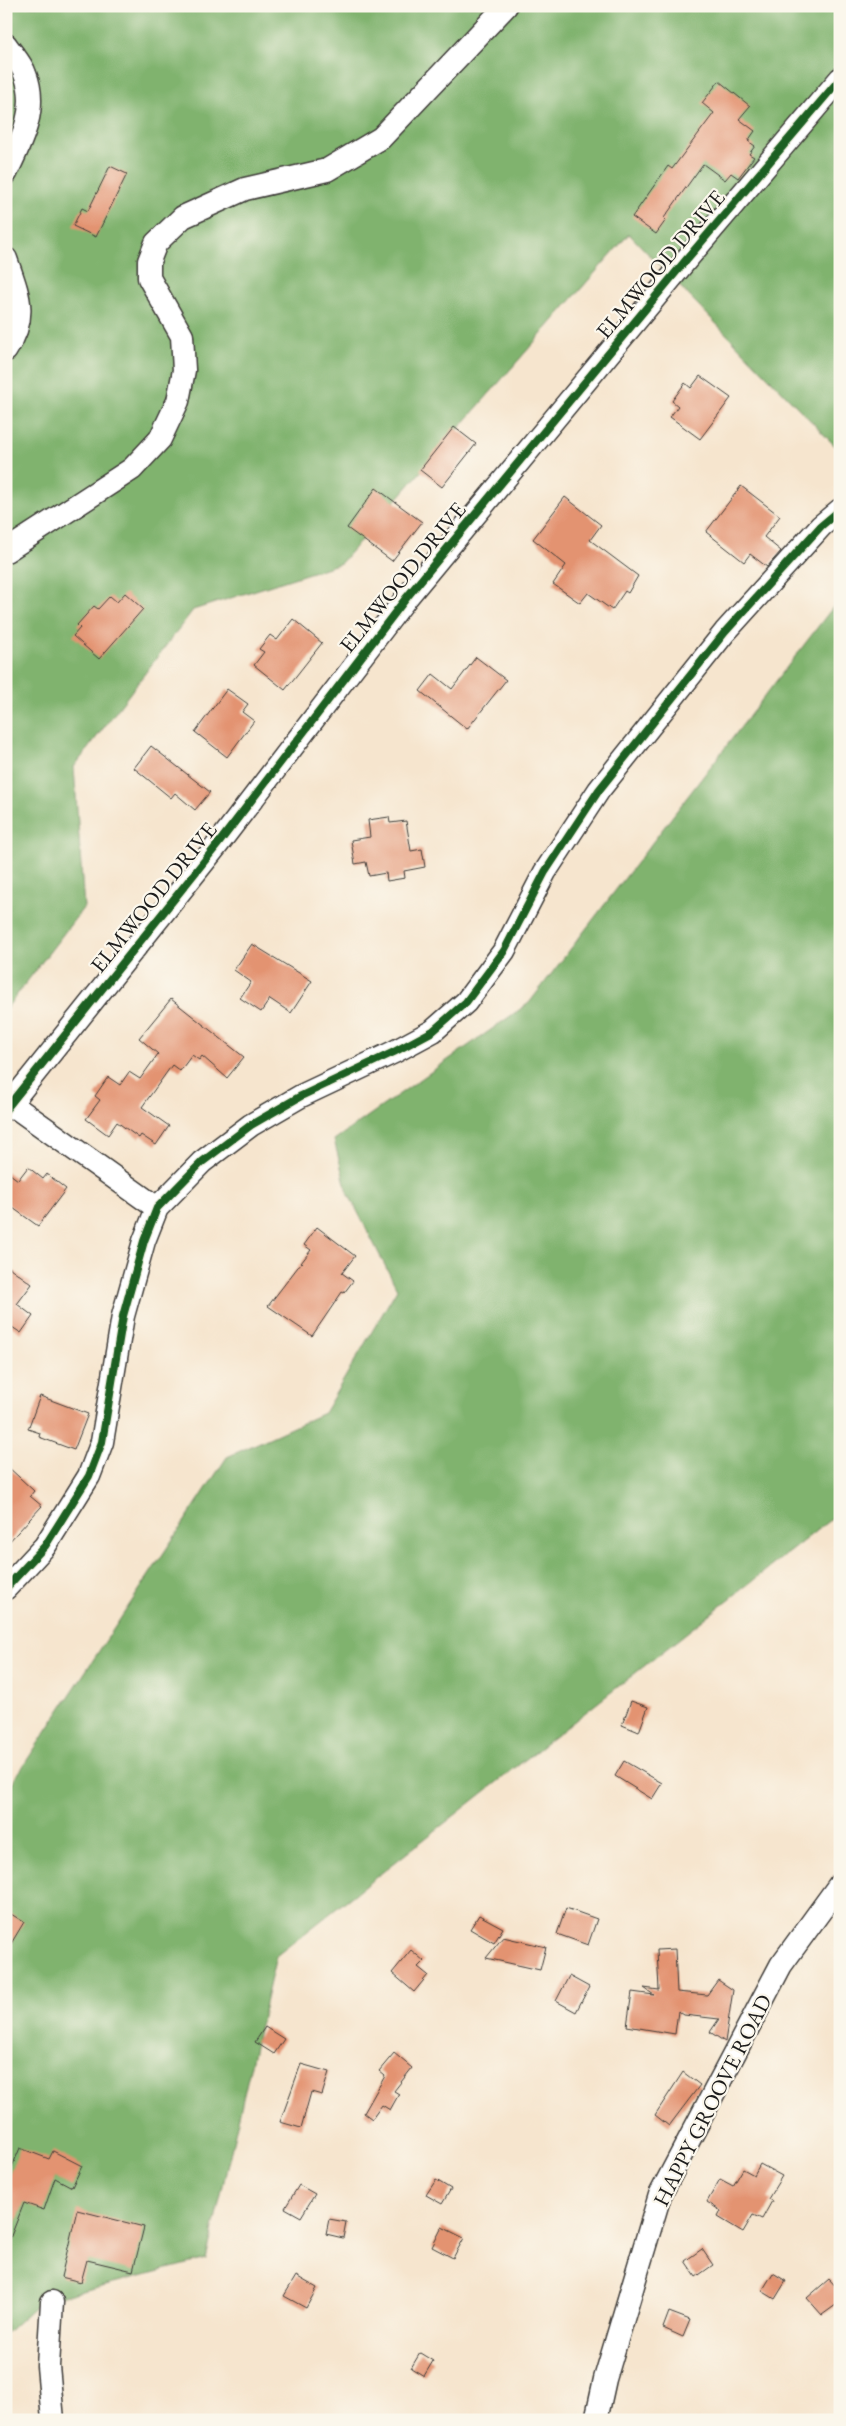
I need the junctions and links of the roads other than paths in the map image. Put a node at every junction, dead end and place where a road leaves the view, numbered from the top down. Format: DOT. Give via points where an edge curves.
graph roads {
  1 [pos="506,6"];
  2 [pos="6,45"];
  3 [pos="840,79"];
  4 [pos="6,173"];
  5 [pos="6,259"];
  6 [pos="6,350"];
  7 [pos="840,510"];
  8 [pos="6,551"];
  9 [pos="8,1106"];
  10 [pos="157,1208"];
  11 [pos="6,1588"];
  12 [pos="840,1884"];
  13 [pos="52,2302"];
  14 [pos="53,2420"];
  15 [pos="596,2420"];
  1 -- 8 [label="street" via="381,138 327,170 245,188 182,217 156,242 149,261 149,278 182,336 184,370 178,401 160,439 132,469"];
  2 -- 4 [label="street" via="25,73 31,102 25,135"];
  3 -- 9 [label="street, ELMWOOD DRIVE" via="406,597 218,844"];
  5 -- 6 [label="street" via="21,302 19,322"];
  7 -- 10 [label="street" via="821,526 725,632 600,790 545,872 504,950 466,1002 433,1031 251,1125 202,1162"];
  9 -- 10 [label="street"];
  10 -- 11 [label="street" via="144,1240 123,1316 102,1442 89,1476 45,1546"];
  12 -- 15 [label="street, HAPPY GROOVE ROAD" via="782,1965 660,2195 605,2379"];
  13 -- 14 [label="street" via="48,2366"];
}
